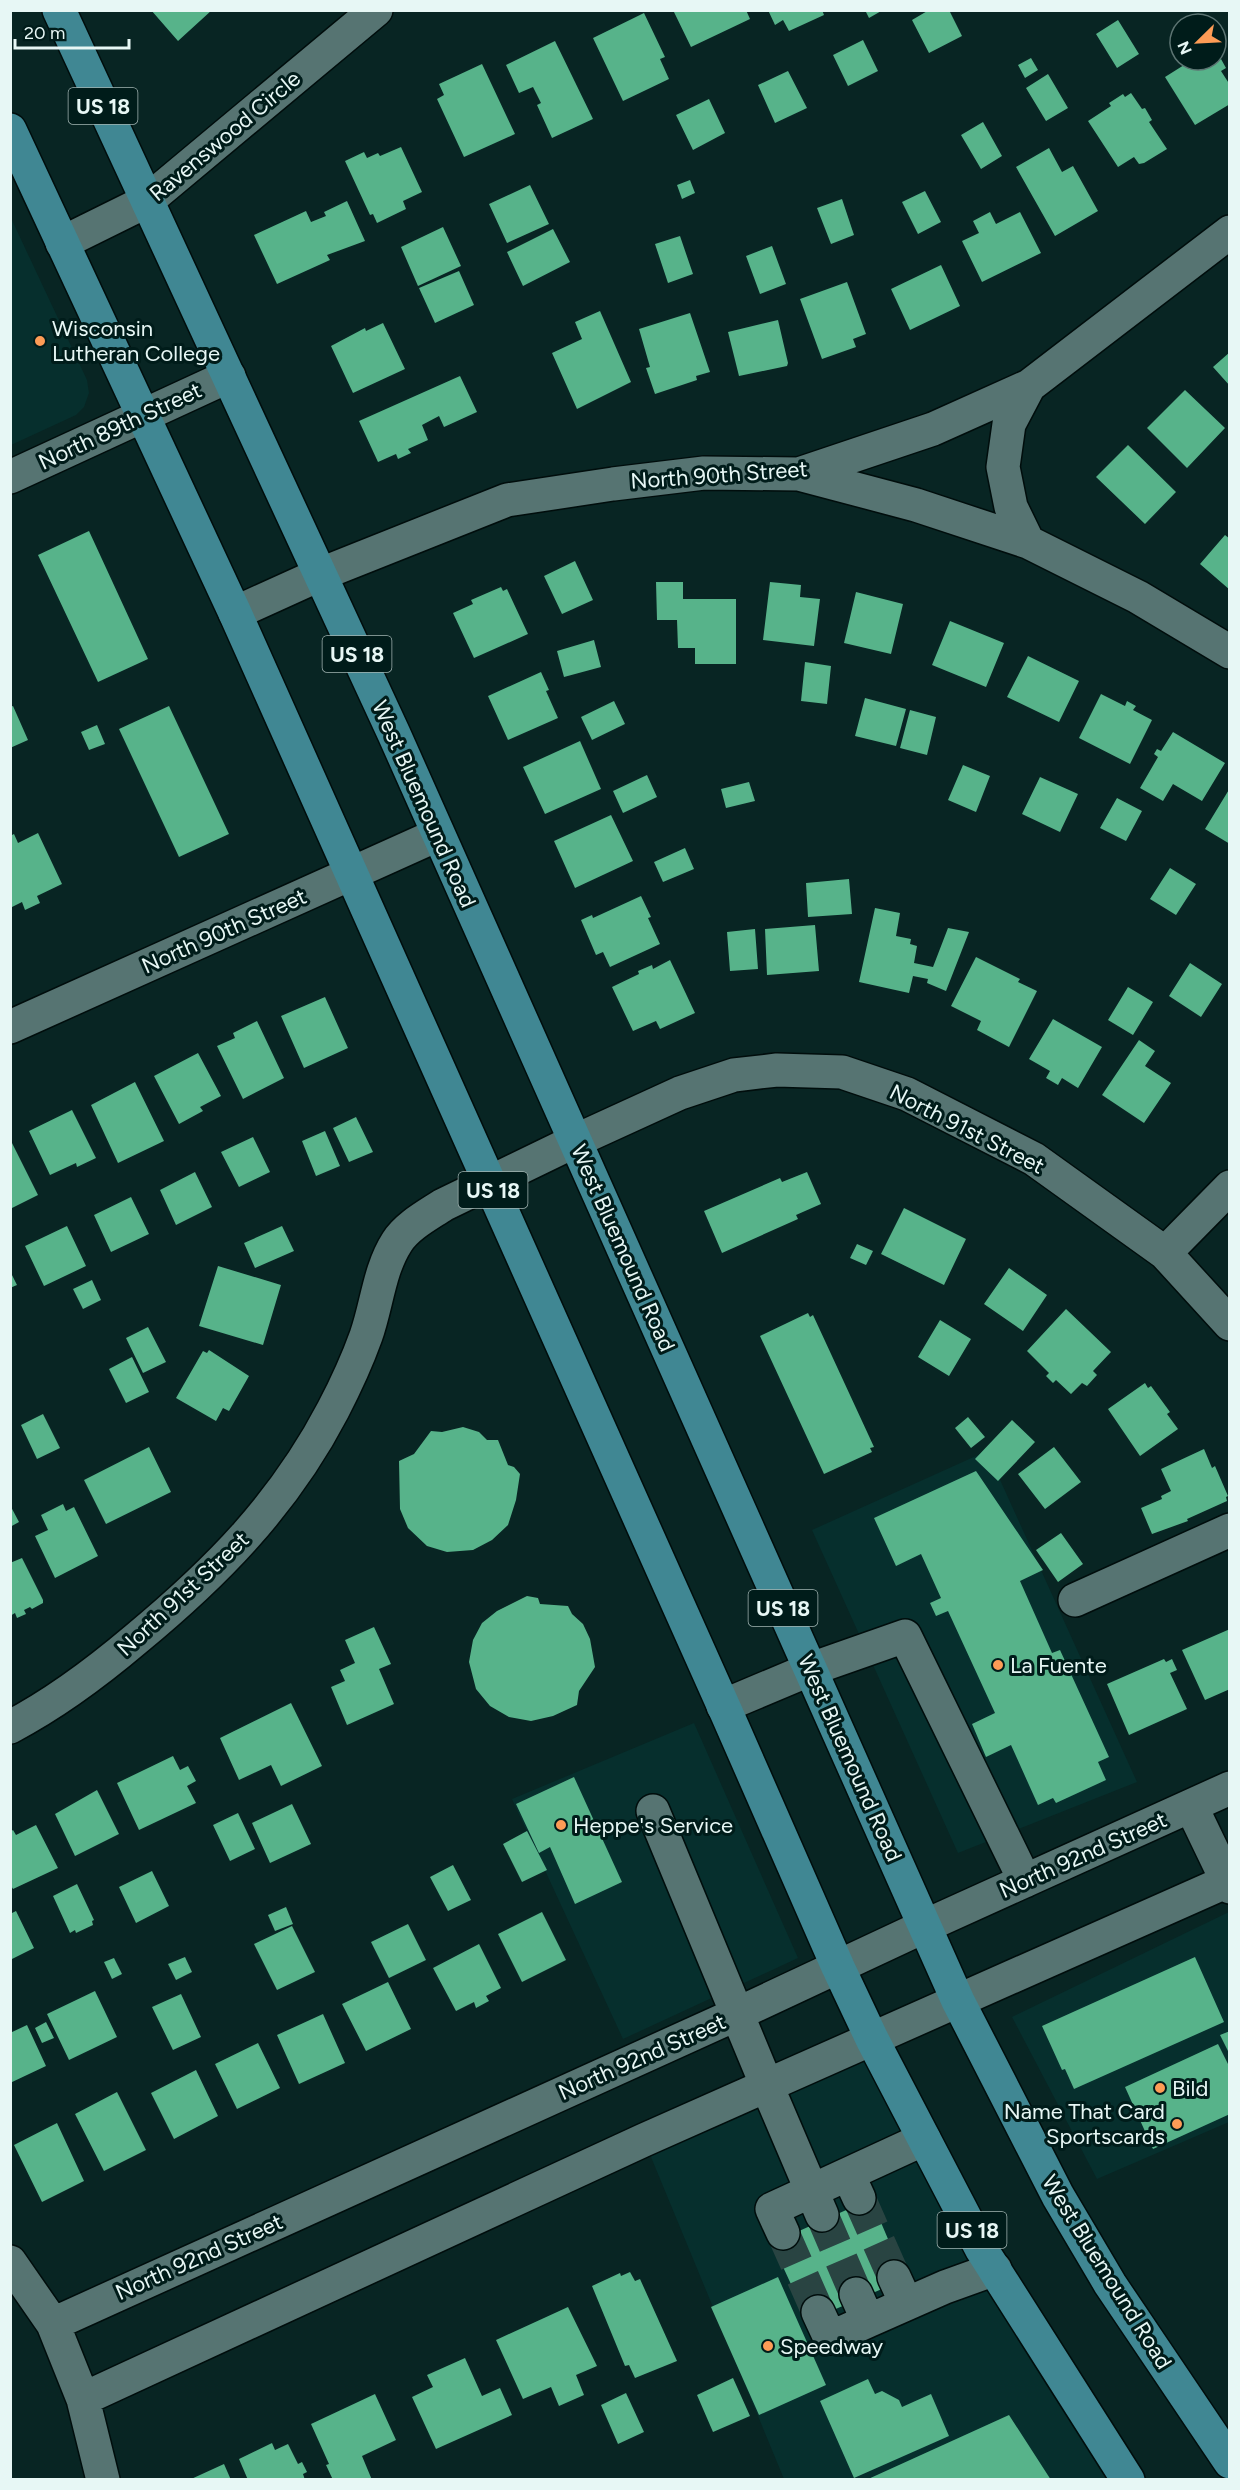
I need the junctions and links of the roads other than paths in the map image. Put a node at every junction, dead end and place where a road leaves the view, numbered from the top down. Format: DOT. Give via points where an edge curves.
graph roads {
  1 [pos="59,10"];
  2 [pos="376,10"];
  3 [pos="10,130"];
  4 [pos="147,201"];
  5 [pos="1230,232"];
  6 [pos="63,243"];
  7 [pos="229,376"];
  8 [pos="1029,386"];
  9 [pos="145,416"];
  10 [pos="799,474"];
  11 [pos="10,477"];
  12 [pos="1028,542"];
  13 [pos="321,574"];
  14 [pos="235,613"];
  15 [pos="1230,652"];
  16 [pos="437,835"];
  17 [pos="351,874"];
  18 [pos="10,1027"];
  19 [pos="575,1140"];
  20 [pos="489,1182"];
  21 [pos="1230,1187"];
  22 [pos="1165,1253"];
  23 [pos="1230,1324"];
  24 [pos="1230,1530"];
  25 [pos="1075,1600"];
  26 [pos="811,1669"];
  27 [pos="723,1706"];
  28 [pos="10,1727"];
  29 [pos="1230,1788"];
  30 [pos="1191,1806"];
  31 [pos="653,1811"];
  32 [pos="1025,1881"];
  33 [pos="1229,1883"];
  34 [pos="924,1926"];
  35 [pos="838,1967"];
  36 [pos="958,2001"];
  37 [pos="737,2014"];
  38 [pos="872,2039"];
  39 [pos="766,2086"];
  40 [pos="924,2139"];
  41 [pos="817,2203"];
  42 [pos="783,2233"];
  43 [pos="10,2262"];
  44 [pos="995,2269"];
  45 [pos="818,2312"];
  46 [pos="53,2324"];
  47 [pos="83,2399"];
  48 [pos="1230,2462"];
  49 [pos="103,2480"];
  50 [pos="1128,2480"];
  1 -- 4 [label="main road, West Bluemound Road / US 18"];
  2 -- 4 [label="street, Ravenswood Circle"];
  3 -- 6 [label="main road, US 18"];
  4 -- 6 [label="street, Ravenswood Circle"];
  4 -- 7 [label="main road, West Bluemound Road / US 18"];
  5 -- 8 [label="street, North 90th Street"];
  6 -- 9 [label="main road, US 18"];
  7 -- 9 [label="street, North 89th Street"];
  7 -- 13 [label="main road, West Bluemound Road / US 18"];
  8 -- 10 [label="street, North 90th Street" via="933,429"];
  8 -- 12 [label="street" via="1010,424 1003,466 1011,507"];
  9 -- 11 [label="street, North 89th Street"];
  9 -- 14 [label="main road, US 18"];
  10 -- 12 [label="street" via="916,505"];
  10 -- 13 [label="street, North 90th Street" via="704,473 507,500"];
  12 -- 15 [label="street" via="1138,597"];
  13 -- 14 [label="street, North 90th Street"];
  13 -- 16 [label="main road, West Bluemound Road / US 18"];
  14 -- 17 [label="main road, US 18"];
  16 -- 17 [label="street, North 90th Street"];
  16 -- 19 [label="main road, West Bluemound Road / US 18"];
  17 -- 18 [label="street, North 90th Street"];
  17 -- 20 [label="main road, US 18"];
  19 -- 20 [label="street, North 91st Street"];
  19 -- 22 [label="street, North 91st Street" via="680,1093 734,1075 777,1070 842,1072 907,1094 1034,1159"];
  19 -- 26 [label="main road, West Bluemound Road / US 18"];
  20 -- 27 [label="main road, US 18"];
  20 -- 28 [label="street, North 91st Street" via="423,1218 398,1240 384,1269 366,1336 333,1409 296,1473 251,1532 177,1606 98,1671"];
  21 -- 22 [label="street"];
  22 -- 23 [label="street, North 91st Street"];
  24 -- 25 [label="street"];
  26 -- 27 [label="street"];
  26 -- 32 [label="street" via="905,1636"];
  26 -- 34 [label="main road, West Bluemound Road / US 18"];
  27 -- 35 [label="main road, US 18"];
  29 -- 30 [label="street, North 92nd Street"];
  30 -- 32 [label="street, North 92nd Street"];
  30 -- 33 [label="street"];
  31 -- 37 [label="street"];
  32 -- 34 [label="street, North 92nd Street"];
  33 -- 36 [label="street"];
  34 -- 35 [label="street, North 92nd Street"];
  34 -- 36 [label="main road, West Bluemound Road / US 18"];
  35 -- 37 [label="street, North 92nd Street"];
  35 -- 38 [label="main road, US 18"];
  36 -- 38 [label="street"];
  36 -- 48 [label="main road, West Bluemound Road / US 18" via="1058,2196 1110,2284"];
  37 -- 39 [label="street"];
  37 -- 46 [label="street, North 92nd Street"];
  38 -- 39 [label="street"];
  38 -- 40 [label="main road, US 18"];
  39 -- 41 [label="street"];
  39 -- 47 [label="street"];
  40 -- 41 [label="street" via="854,2186"];
  40 -- 44 [label="main road, US 18"];
  41 -- 42 [label="street" via="772,2209"];
  43 -- 46 [label="street"];
  44 -- 45 [label="street" via="900,2290 862,2307 830,2338"];
  44 -- 50 [label="main road, US 18"];
  46 -- 47 [label="street"];
  47 -- 49 [label="street"];
}
